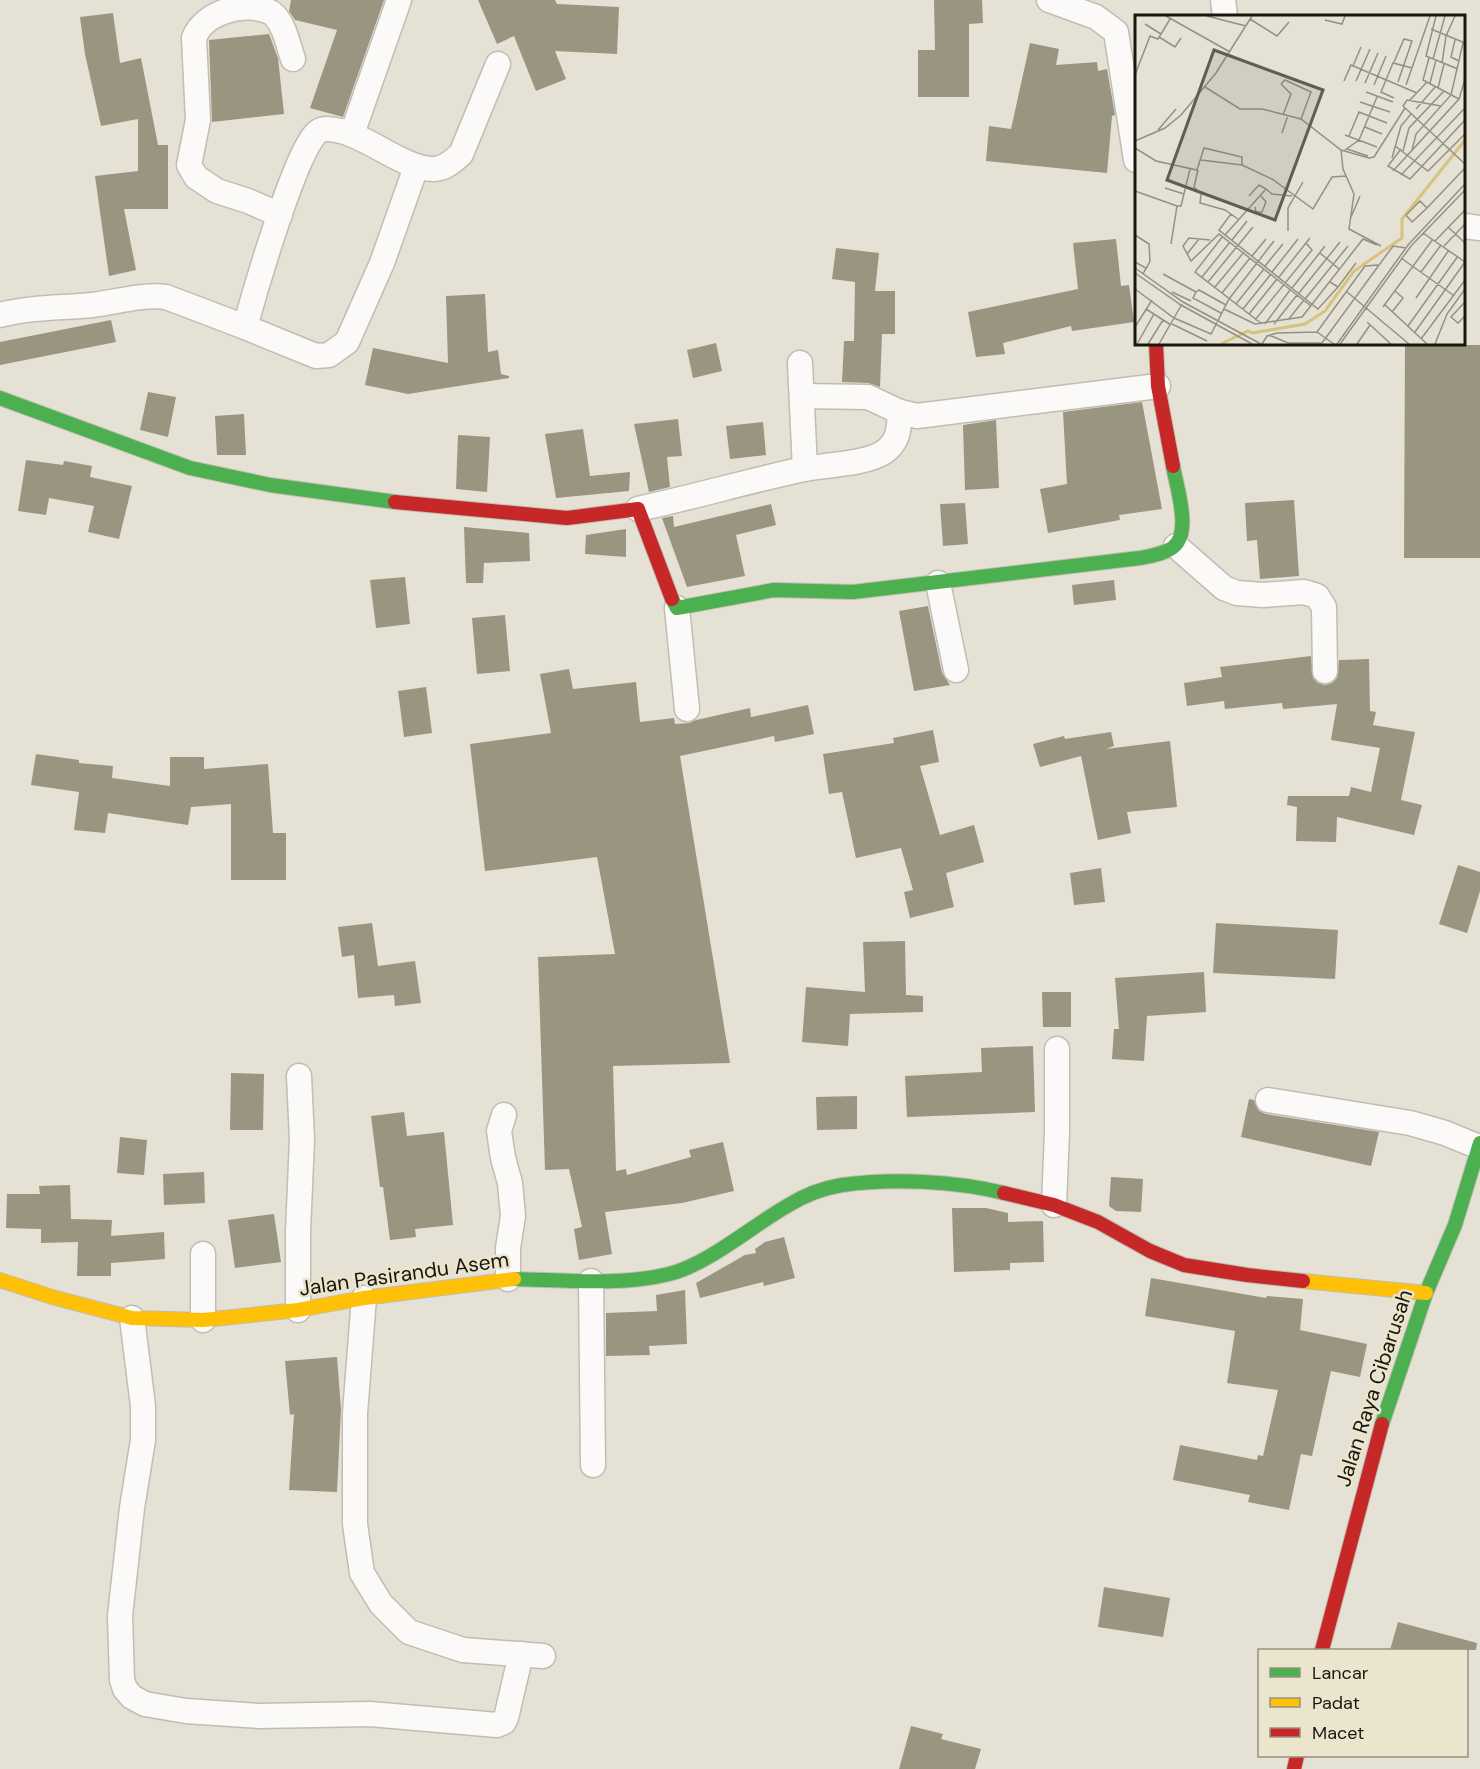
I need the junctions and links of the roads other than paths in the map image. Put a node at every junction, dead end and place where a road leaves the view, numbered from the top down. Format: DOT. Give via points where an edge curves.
graph roads {
  1 [pos="399,0"];
  2 [pos="1049,0"];
  3 [pos="1126,31"];
  4 [pos="293,59"];
  5 [pos="498,64"];
  6 [pos="352,134"];
  7 [pos="1135,137"];
  8 [pos="416,166"];
  9 [pos="280,215"];
  10 [pos="1465,226"];
  11 [pos="1480,228"];
  12 [pos="0,315"];
  13 [pos="245,327"];
  14 [pos="1156,345"];
  15 [pos="800,363"];
  16 [pos="1158,386"];
  17 [pos="802,396"];
  18 [pos="0,398"];
  19 [pos="900,412"];
  20 [pos="805,469"];
  21 [pos="638,509"];
  22 [pos="1176,546"];
  23 [pos="938,583"];
  24 [pos="677,608"];
  25 [pos="956,670"];
  26 [pos="1326,671"];
  27 [pos="687,709"];
  28 [pos="1057,1049"];
  29 [pos="298,1076"];
  30 [pos="1268,1100"];
  31 [pos="504,1115"];
  32 [pos="1479,1145"];
  33 [pos="1054,1205"];
  34 [pos="203,1254"];
  35 [pos="508,1279"];
  36 [pos="0,1280"];
  37 [pos="591,1281"];
  38 [pos="1426,1293"];
  39 [pos="364,1298"];
  40 [pos="298,1310"];
  41 [pos="132,1318"];
  42 [pos="203,1320"];
  43 [pos="593,1465"];
  44 [pos="1322,1649"];
  1 -- 6 [label="street"];
  2 -- 3 [label="street"];
  3 -- 7 [label="street"];
  4 -- 9 [label="street" via="279,20 260,6 220,11 205,20 194,38 198,120 189,165 196,177 217,191"];
  5 -- 8 [label="street" via="461,154 449,165 435,169"];
  6 -- 8 [label="street"];
  6 -- 9 [label="street" via="330,128 318,131 302,155"];
  8 -- 13 [label="street" via="347,342 329,355 316,356"];
  9 -- 13 [label="street"];
  10 -- 11 [label="street"];
  12 -- 13 [label="street" via="154,296"];
  14 -- 16 [label="street"];
  15 -- 17 [label="street"];
  16 -- 19 [label="street" via="917,416"];
  16 -- 22 [label="street" via="1183,522 1181,540"];
  17 -- 19 [label="street" via="868,397"];
  17 -- 20 [label="street"];
  18 -- 21 [label="street" via="190,468 270,485 413,504 567,518"];
  19 -- 20 [label="street" via="895,443 884,453"];
  20 -- 21 [label="street"];
  21 -- 24 [label="street"];
  22 -- 23 [label="street" via="1140,558"];
  22 -- 26 [label="street" via="1230,591 1263,595 1308,592 1317,596 1324,607"];
  23 -- 24 [label="street" via="853,592 774,591"];
  23 -- 25 [label="street"];
  24 -- 27 [label="street"];
  28 -- 33 [label="street"];
  29 -- 40 [label="street" via="302,1139"];
  30 -- 32 [label="street" via="1410,1123"];
  31 -- 35 [label="street" via="499,1131 513,1216"];
  32 -- 38 [label="street, Jalan Raya Cibarusah" via="1455,1225"];
  33 -- 37 [label="street, Jalan Pasirandu Asem" via="989,1189 910,1181 841,1185 802,1197 708,1257 670,1274"];
  33 -- 38 [label="street, Jalan Pasirandu Asem" via="1184,1264 1247,1275"];
  34 -- 42 [label="street"];
  35 -- 37 [label="street, Jalan Pasirandu Asem"];
  35 -- 39 [label="street, Jalan Pasirandu Asem"];
  36 -- 41 [label="street, Jalan Pasirandu Asem"];
  37 -- 43 [label="street"];
  38 -- 44 [label="street, Jalan Raya Cibarusah" via="1384,1416"];
  39 -- 40 [label="street, Jalan Pasirandu Asem"];
  39 -- 41 [label="street" via="355,1424 355,1524 362,1573 381,1604 409,1632 463,1650 532,1655 506,1718 497,1725 370,1714 259,1716 186,1711 145,1704 132,1697 122,1680 120,1616 143,1440 143,1406"];
  40 -- 42 [label="street, Jalan Pasirandu Asem"];
  41 -- 42 [label="street, Jalan Pasirandu Asem"];
}
